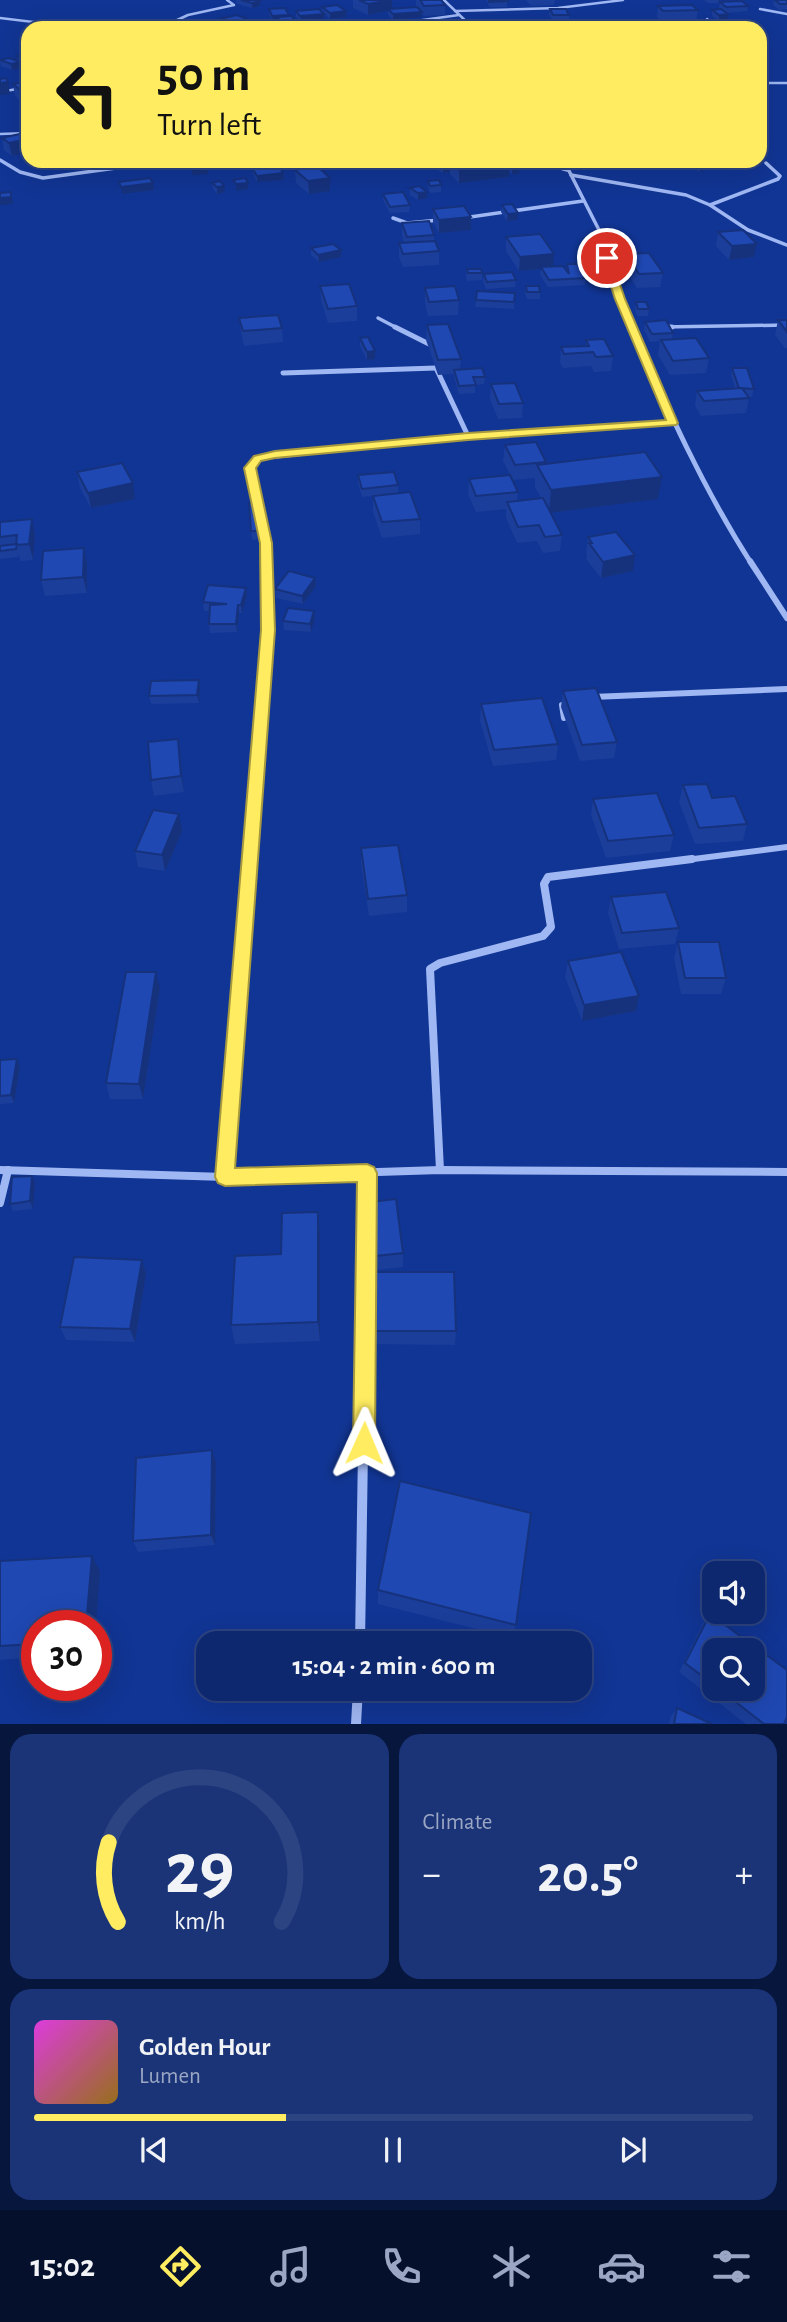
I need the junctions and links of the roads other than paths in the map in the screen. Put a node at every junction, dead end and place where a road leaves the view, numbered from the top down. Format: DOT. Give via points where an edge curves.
graph roads {
  1 [pos="228,0"];
  2 [pos="444,0"];
  3 [pos="623,0"];
  4 [pos="760,9"];
  5 [pos="455,11"];
  6 [pos="787,14"];
  7 [pos="459,15"];
  8 [pos="0,18"];
  9 [pos="25,21"];
  10 [pos="178,21"];
  11 [pos="416,21"];
  12 [pos="465,21"];
  13 [pos="767,83"];
  14 [pos="787,83"];
  15 [pos="21,88"];
  16 [pos="0,92"];
  17 [pos="21,133"];
  18 [pos="0,134"];
  19 [pos="0,160"];
  20 [pos="767,164"];
  21 [pos="116,168"];
  22 [pos="557,168"];
  23 [pos="567,168"];
  24 [pos="569,172"];
  25 [pos="598,178"];
  26 [pos="574,183"];
  27 [pos="583,201"];
  28 [pos="710,205"];
  29 [pos="394,218"];
  30 [pos="457,219"];
  31 [pos="445,220"];
  32 [pos="787,245"];
  33 [pos="378,318"];
  34 [pos="787,325"];
  35 [pos="631,327"];
  36 [pos="644,327"];
  37 [pos="657,327"];
  38 [pos="434,346"];
  39 [pos="437,360"];
  40 [pos="436,368"];
  41 [pos="283,373"];
  42 [pos="673,423"];
  43 [pos="468,436"];
  44 [pos="787,618"];
  45 [pos="787,689"];
  46 [pos="588,697"];
  47 [pos="567,699"];
  48 [pos="564,718"];
  49 [pos="787,847"];
  50 [pos="4,1170"];
  51 [pos="440,1170"];
  52 [pos="787,1172"];
  53 [pos="367,1173"];
  54 [pos="225,1177"];
  55 [pos="0,1203"];
  56 [pos="367,1229"];
  57 [pos="367,1243"];
  58 [pos="360,1631"];
  59 [pos="357,1701"];
  60 [pos="356,1724"];
  1 -- 10 [label="street" via="234,5"];
  2 -- 5 [label="street"];
  3 -- 5 [label="street" via="558,8"];
  4 -- 6 [label="street"];
  5 -- 7 [label="street"];
  7 -- 11 [label="street"];
  7 -- 12 [label="street"];
  8 -- 9 [label="street"];
  13 -- 14 [label="street"];
  15 -- 16 [label="street"];
  17 -- 18 [label="street"];
  19 -- 21 [label="street" via="19,172 43,178"];
  20 -- 28 [label="street" via="777,171 778,179"];
  22 -- 24 [label="street"];
  23 -- 24 [label="street"];
  24 -- 25 [label="street"];
  24 -- 26 [label="street"];
  25 -- 26 [label="street"];
  25 -- 28 [label="street" via="673,191"];
  26 -- 27 [label="street"];
  27 -- 30 [label="street"];
  27 -- 35 [label="street" via="598,230"];
  28 -- 32 [label="street" via="748,230"];
  29 -- 31 [label="street" via="407,223"];
  33 -- 38 [label="street"];
  34 -- 37 [label="street"];
  35 -- 36 [label="street"];
  35 -- 42 [label="street"];
  39 -- 40 [label="street"];
  40 -- 41 [label="street"];
  40 -- 43 [label="street"];
  42 -- 43 [label="street"];
  42 -- 44 [label="street" via="724,520"];
  43 -- 54 [label="street" via="275,455 258,458 250,468 266,543 268,630"];
  45 -- 46 [label="street"];
  47 -- 48 [label="street" via="562,705"];
  49 -- 51 [label="street" via="548,877 544,884 551,927 543,936 440,962 430,969"];
  50 -- 54 [label="street"];
  50 -- 55 [label="street"];
  51 -- 52 [label="street"];
  51 -- 53 [label="street"];
  53 -- 54 [label="street"];
  53 -- 56 [label="street"];
  57 -- 58 [label="street"];
  59 -- 60 [label="street"];
}
